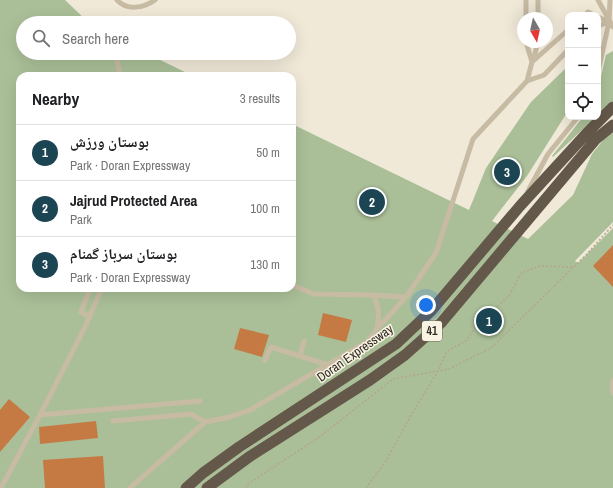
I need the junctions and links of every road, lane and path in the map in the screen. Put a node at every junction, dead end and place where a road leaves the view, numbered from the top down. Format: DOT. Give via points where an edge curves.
graph roads {
  1 [pos="117,0"];
  2 [pos="155,0"];
  3 [pos="526,0"];
  4 [pos="538,0"];
  5 [pos="598,0"];
  6 [pos="610,0"];
  7 [pos="526,12"];
  8 [pos="538,12"];
  9 [pos="613,16"];
  10 [pos="601,19"];
  11 [pos="611,25"];
  12 [pos="601,26"];
  13 [pos="565,33"];
  14 [pos="528,48"];
  15 [pos="536,48"];
  16 [pos="565,53"];
  17 [pos="117,60"];
  18 [pos="601,61"];
  19 [pos="532,62"];
  20 [pos="119,72"];
  21 [pos="527,81"];
  22 [pos="613,107"];
  23 [pos="576,120"];
  24 [pos="613,125"];
  25 [pos="520,206"];
  26 [pos="613,226"];
  27 [pos="573,267"];
  28 [pos="296,287"];
  29 [pos="88,292"];
  30 [pos="100,292"];
  31 [pos="373,295"];
  32 [pos="406,297"];
  33 [pos="90,317"];
  34 [pos="377,329"];
  35 [pos="304,341"];
  36 [pos="300,356"];
  37 [pos="265,360"];
  38 [pos="328,365"];
  39 [pos="438,371"];
  40 [pos="613,381"];
  41 [pos="613,393"];
  42 [pos="200,401"];
  43 [pos="40,415"];
  44 [pos="113,421"];
  45 [pos="205,422"];
  46 [pos="1,488"];
  47 [pos="130,488"];
  48 [pos="186,488"];
  49 [pos="207,488"];
  50 [pos="246,488"];
  51 [pos="366,488"];
  1 -- 2 [label="lane" via="131,8"];
  3 -- 7 [label="lane"];
  4 -- 8 [label="lane"];
  5 -- 11 [label="lane"];
  6 -- 11 [label="lane"];
  9 -- 11 [label="lane"];
  10 -- 11 [label="lane"];
  11 -- 12 [label="lane"];
  11 -- 18 [label="lane"];
  13 -- 19 [label="lane"];
  14 -- 19 [label="lane"];
  15 -- 19 [label="lane"];
  16 -- 21 [label="lane" via="544,75"];
  17 -- 20 [label="lane"];
  19 -- 21 [label="lane"];
  21 -- 32 [label="lane" via="473,139 436,253"];
  22 -- 25 [label="highway, Doran Expressway / 41"];
  23 -- 25 [label="lane" via="548,154"];
  24 -- 49 [label="highway, 41" via="596,139 440,322 405,355 249,457"];
  25 -- 48 [label="highway, Doran Expressway / 41" via="431,311 396,344 239,447"];
  26 -- 27 [label="path"];
  27 -- 39 [label="path" via="491,348 449,369"];
  27 -- 39 [label="path" via="540,266 521,273 509,296 479,322 466,341 447,351"];
  28 -- 31 [label="lane" via="314,294"];
  29 -- 33 [label="lane" via="81,312"];
  30 -- 33 [label="lane"];
  31 -- 32 [label="lane"];
  31 -- 34 [label="lane" via="378,304"];
  32 -- 34 [label="lane"];
  33 -- 43 [label="lane"];
  34 -- 38 [label="lane" via="368,341"];
  35 -- 36 [label="lane"];
  36 -- 37 [label="lane" via="271,347"];
  36 -- 38 [label="lane"];
  38 -- 45 [label="lane" via="250,410"];
  39 -- 50 [label="path" via="393,379 318,438 248,484"];
  39 -- 51 [label="path" via="384,464"];
  40 -- 41 [label="lane"];
  42 -- 43 [label="lane"];
  43 -- 46 [label="lane"];
  44 -- 45 [label="lane" via="191,414"];
  45 -- 47 [label="lane"];
}
